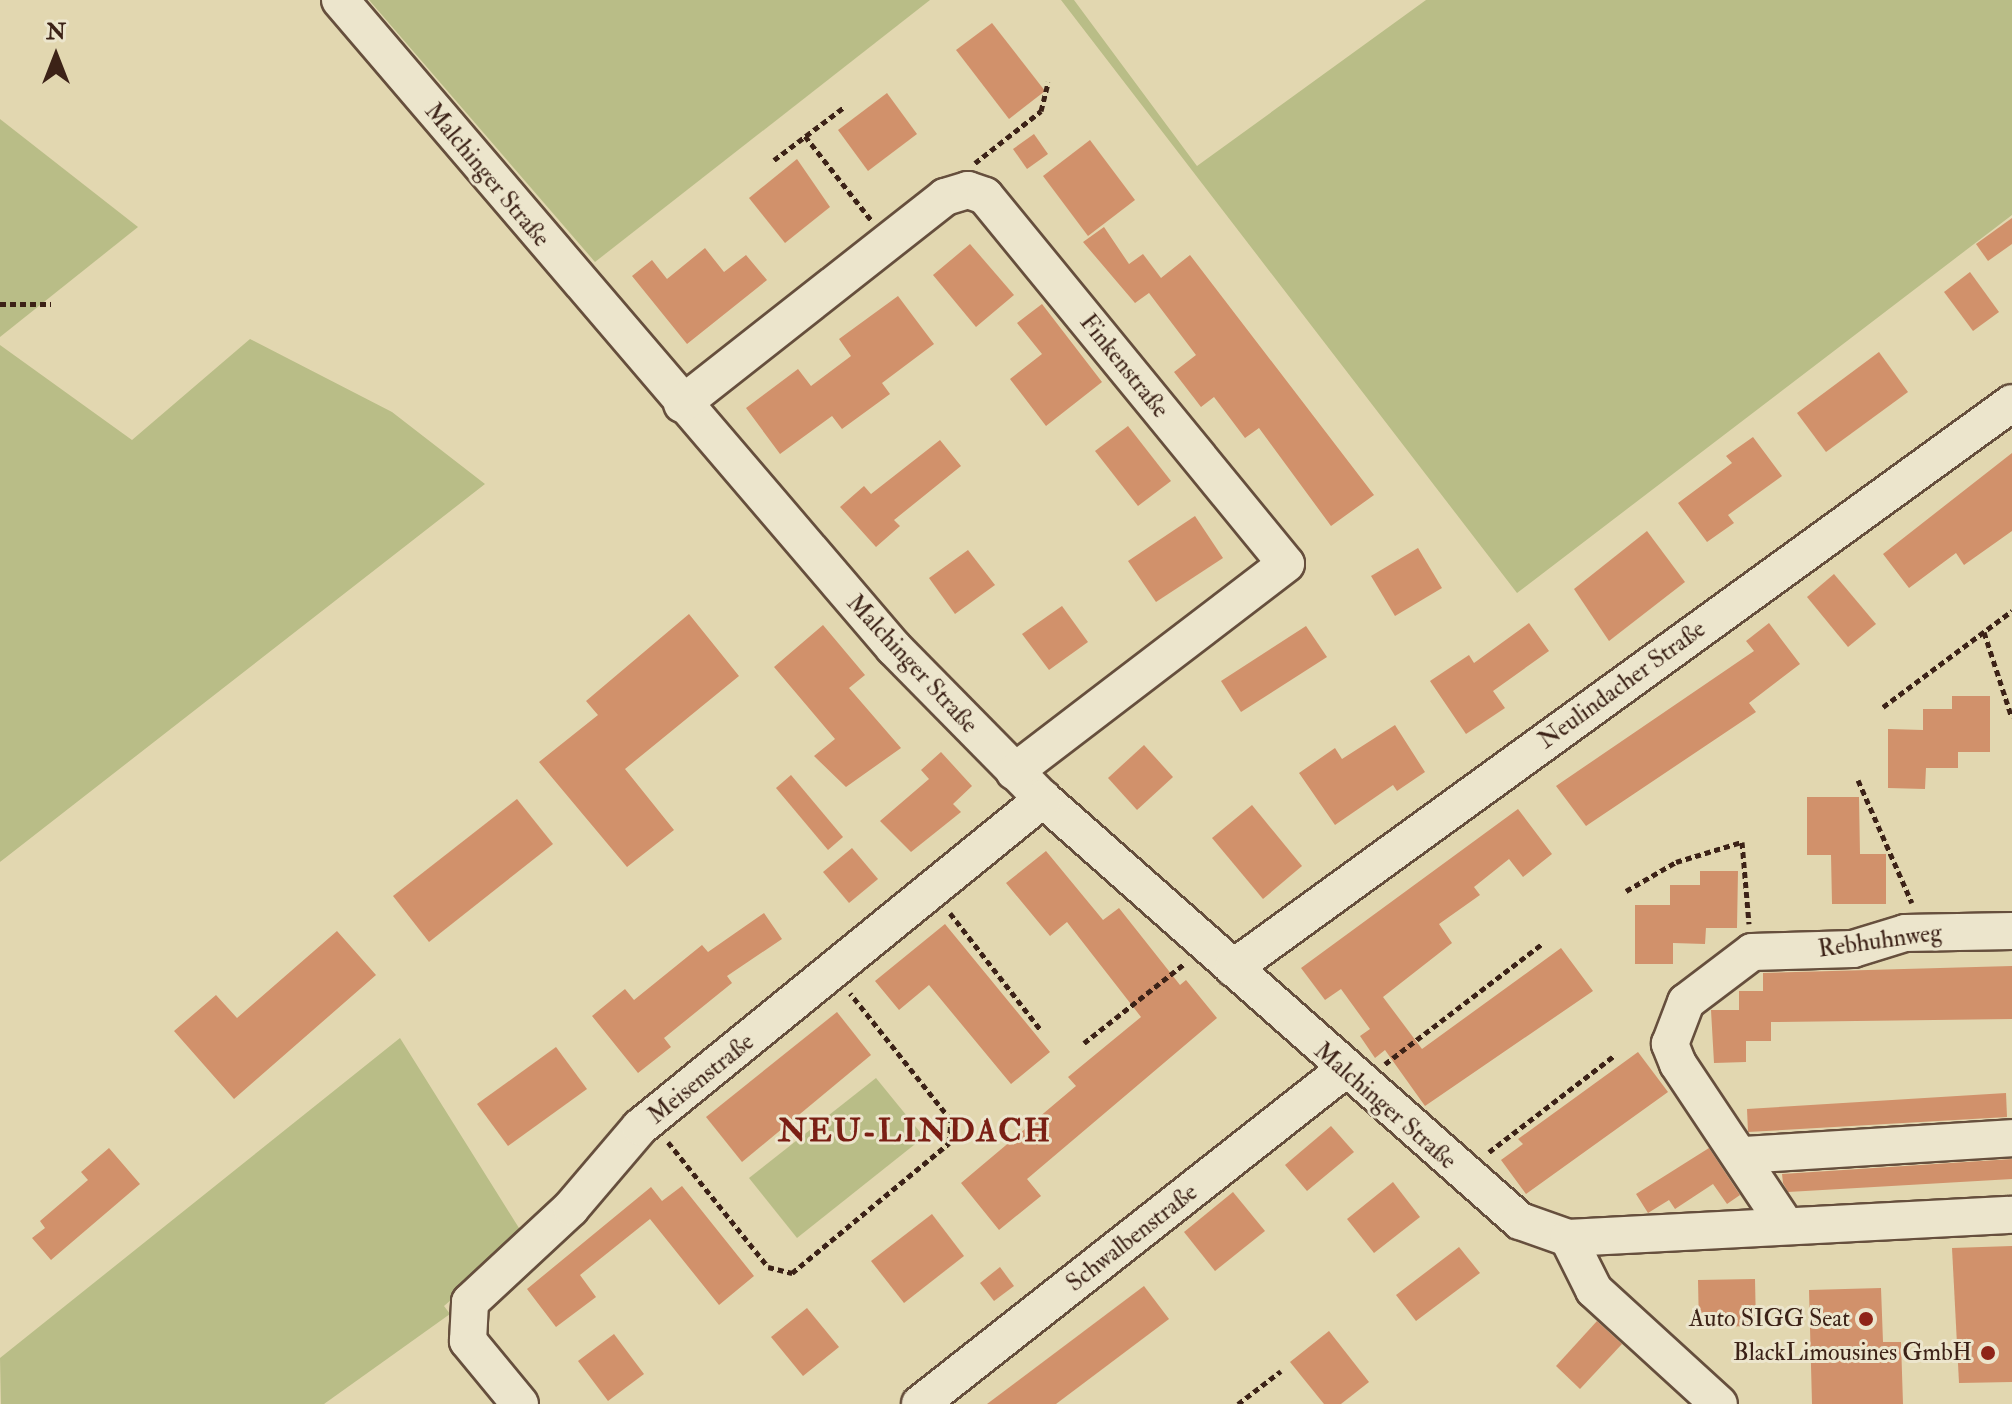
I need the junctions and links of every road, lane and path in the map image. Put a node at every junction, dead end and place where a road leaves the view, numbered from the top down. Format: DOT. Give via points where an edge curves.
graph roads {
  1 [pos="340,0"];
  2 [pos="1048,82"];
  3 [pos="844,107"];
  4 [pos="805,136"];
  5 [pos="774,160"];
  6 [pos="968,190"];
  7 [pos="888,242"];
  8 [pos="0,304"];
  9 [pos="51,304"];
  10 [pos="2012,403"];
  11 [pos="682,404"];
  12 [pos="2012,611"];
  13 [pos="1984,632"];
  14 [pos="1883,707"];
  15 [pos="2012,718"];
  16 [pos="1014,772"];
  17 [pos="1858,780"];
  18 [pos="1043,799"];
  19 [pos="1626,891"];
  20 [pos="933,892"];
  21 [pos="2012,931"];
  22 [pos="1921,932"];
  23 [pos="1543,943"];
  24 [pos="1752,952"];
  25 [pos="1220,957"];
  26 [pos="834,971"];
  27 [pos="1040,1029"];
  28 [pos="1084,1043"];
  29 [pos="1615,1055"];
  30 [pos="1351,1077"];
  31 [pos="650,1120"];
  32 [pos="2012,1138"];
  33 [pos="1743,1155"];
  34 [pos="1463,1173"];
  35 [pos="2012,1215"];
  36 [pos="1784,1223"];
  37 [pos="1568,1238"];
  38 [pos="1281,1371"];
  39 [pos="520,1404"];
  40 [pos="920,1404"];
  41 [pos="1238,1404"];
  42 [pos="1719,1404"];
  1 -- 11 [label="street, Malchinger Straße"];
  2 -- 6 [label="path" via="1041,111 977,158"];
  3 -- 4 [label="path"];
  4 -- 5 [label="path"];
  4 -- 7 [label="path"];
  6 -- 7 [label="street" via="945,197"];
  6 -- 16 [label="street, Finkenstraße" via="985,196 1286,564"];
  7 -- 11 [label="street"];
  8 -- 9 [label="path"];
  10 -- 25 [label="street, Neulindacher Straße"];
  11 -- 16 [label="street, Malchinger Straße" via="894,648"];
  12 -- 13 [label="path"];
  13 -- 14 [label="path"];
  13 -- 15 [label="path"];
  16 -- 18 [label="street, Malchinger Straße"];
  17 -- 22 [label="path"];
  18 -- 20 [label="street, Meisenstraße"];
  18 -- 25 [label="street, Malchinger Straße"];
  19 -- 24 [label="path" via="1676,862 1742,842"];
  20 -- 26 [label="street, Meisenstraße"];
  20 -- 27 [label="path"];
  21 -- 22 [label="street, Rebhuhnweg"];
  22 -- 24 [label="street, Rebhuhnweg" via="1853,949"];
  23 -- 30 [label="path"];
  24 -- 33 [label="street" via="1686,1002 1670,1044"];
  25 -- 28 [label="path"];
  25 -- 30 [label="street, Malchinger Straße"];
  26 -- 31 [label="street, Meisenstraße"];
  26 -- 31 [label="path" via="951,1120 949,1143 792,1273 768,1267"];
  29 -- 34 [label="path"];
  30 -- 34 [label="street, Malchinger Straße"];
  30 -- 40 [label="street, Schwalbenstraße"];
  31 -- 39 [label="street, Meisenstraße" via="571,1208 470,1302 468,1341"];
  32 -- 33 [label="street"];
  33 -- 36 [label="street"];
  34 -- 37 [label="street, Malchinger Straße" via="1520,1221"];
  35 -- 36 [label="street, Malchinger Straße"];
  36 -- 37 [label="street, Malchinger Straße"];
  37 -- 42 [label="street" via="1594,1290"];
  38 -- 41 [label="path"];
}
